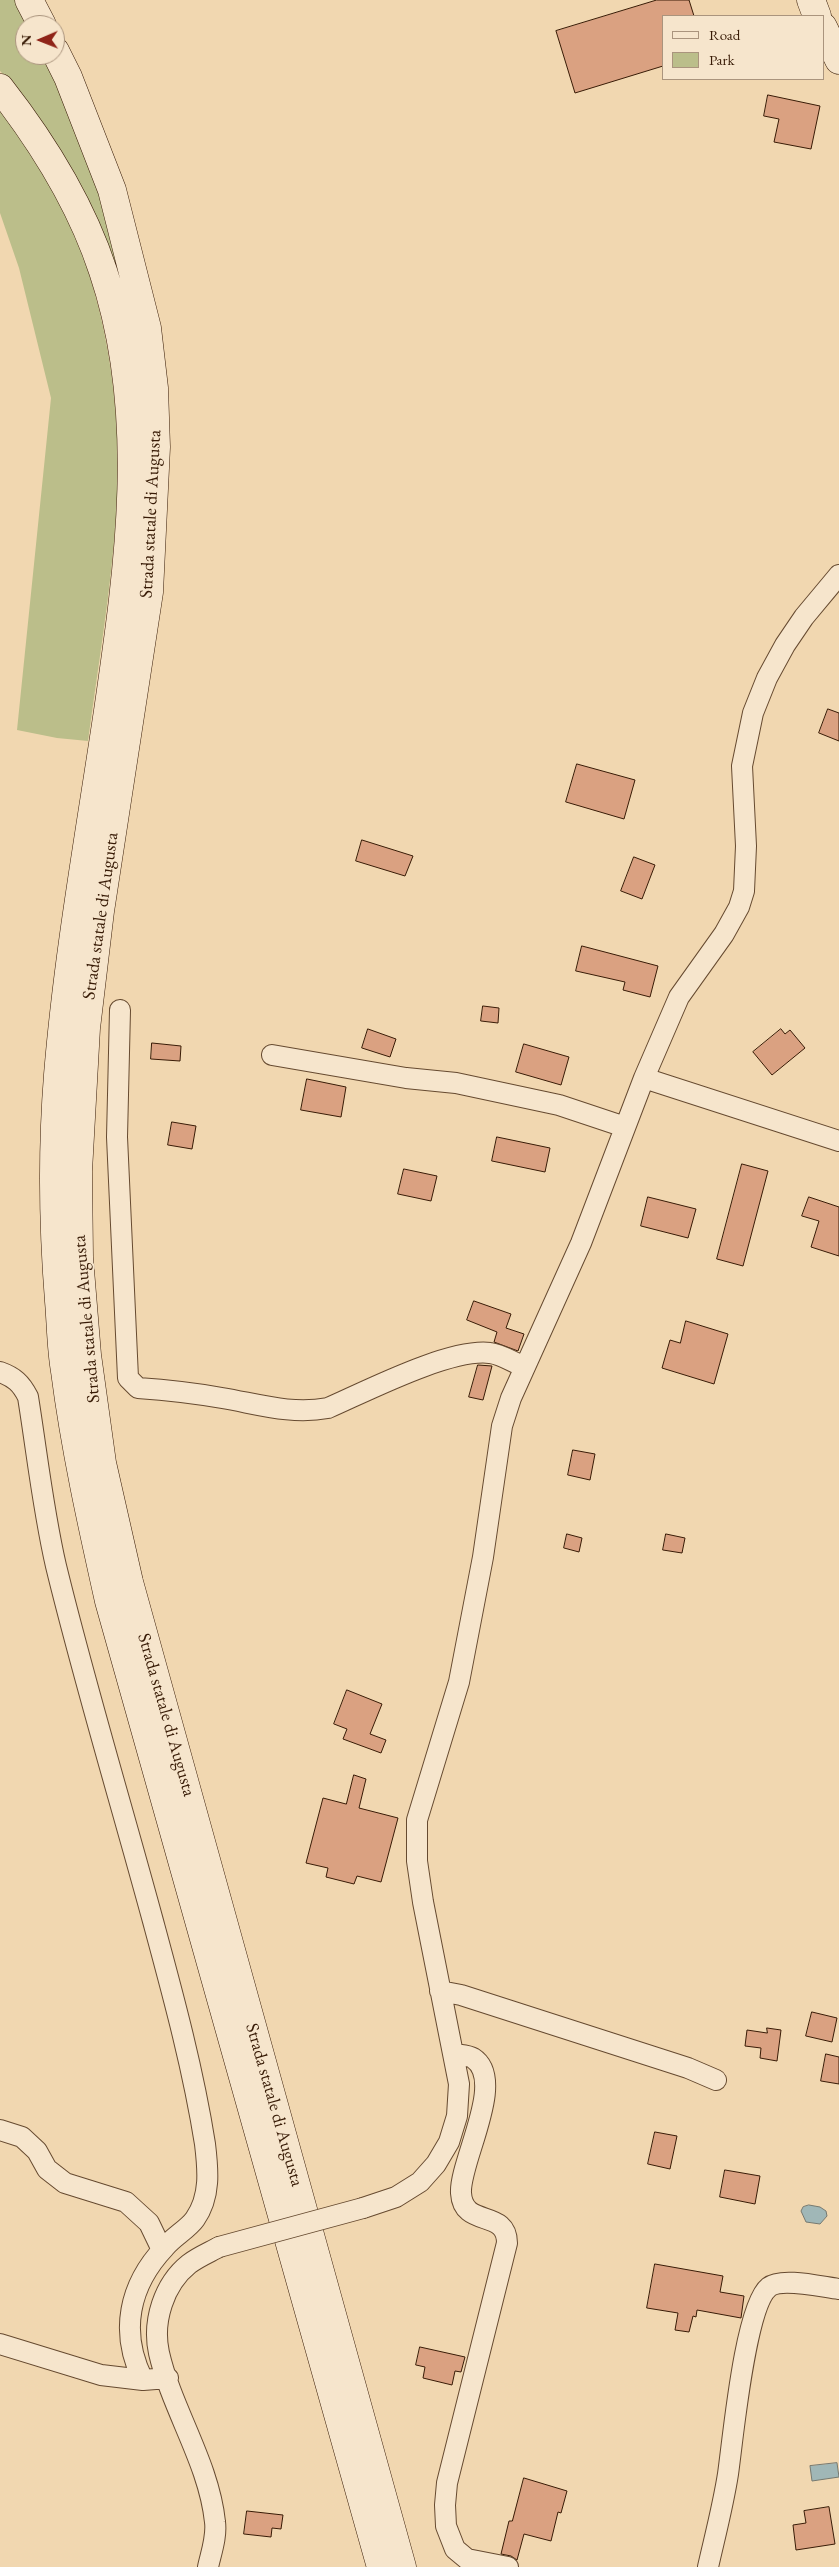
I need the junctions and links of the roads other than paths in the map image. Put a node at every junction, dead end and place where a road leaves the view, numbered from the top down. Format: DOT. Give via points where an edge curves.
graph roads {
  1 [pos="29,0"];
  2 [pos="811,0"];
  3 [pos="37,15"];
  4 [pos="817,15"];
  5 [pos="824,29"];
  6 [pos="839,60"];
  7 [pos="62,65"];
  8 [pos="0,88"];
  9 [pos="839,575"];
  10 [pos="120,1010"];
  11 [pos="272,1055"];
  12 [pos="644,1078"];
  13 [pos="625,1127"];
  14 [pos="839,1141"];
  15 [pos="525,1367"];
  16 [pos="0,1372"];
  17 [pos="440,1991"];
  18 [pos="454,2054"];
  19 [pos="716,2080"];
  20 [pos="0,2130"];
  21 [pos="162,2250"];
  22 [pos="839,2289"];
  23 [pos="0,2344"];
  24 [pos="168,2378"];
  25 [pos="143,2380"];
  26 [pos="208,2567"];
  27 [pos="381,2567"];
  28 [pos="402,2567"];
  29 [pos="508,2567"];
  30 [pos="708,2567"];
  1 -- 3 [label="main road"];
  2 -- 4 [label="main road"];
  5 -- 6 [label="main road"];
  7 -- 28 [label="main road, Strada statale di Augusta" via="112,190 129,251 147,328 156,447 149,592 100,911 86,1028 78,1171 79,1258 99,1444 129,1582"];
  8 -- 27 [label="main road, Strada statale di Augusta" via="53,162 103,270 127,375 131,429 131,510 126,590 69,975 58,1077 53,1222 64,1368 86,1500 109,1601"];
  9 -- 12 [label="street" via="804,617 786,645 767,678 753,713 742,766 746,846 744,891 724,934 679,997"];
  10 -- 15 [label="street" via="118,1137 128,1378 138,1388 184,1391 287,1411 308,1412 328,1408 441,1360 477,1352 492,1353"];
  11 -- 13 [label="street" via="406,1078 456,1083 559,1105"];
  12 -- 13 [label="street"];
  12 -- 14 [label="street"];
  13 -- 15 [label="street" via="580,1243"];
  15 -- 17 [label="street" via="502,1426 483,1557 458,1682 417,1820 417,1861"];
  16 -- 21 [label="street" via="14,1378 28,1396 56,1564 187,2047 208,2182 194,2220"];
  17 -- 18 [label="street"];
  17 -- 19 [label="street" via="688,2068"];
  18 -- 24 [label="street, bridge" via="457,2108 449,2142 420,2182 396,2197 363,2208 219,2247 190,2263 175,2278 165,2294 157,2332 159,2352"];
  18 -- 29 [label="street" via="472,2057 479,2064 484,2082 480,2118 463,2170 463,2206 472,2215 501,2224 507,2233 507,2243 447,2482 446,2526 455,2549 467,2559"];
  20 -- 21 [label="street" via="22,2137 37,2151 47,2169 65,2183 126,2202 149,2223"];
  21 -- 25 [label="street" via="146,2269 137,2289 129,2330 134,2363"];
  22 -- 30 [label="street" via="782,2282 762,2293 755,2311 739,2391 728,2475"];
  23 -- 25 [label="street" via="101,2375"];
  24 -- 25 [label="street"];
  24 -- 26 [label="street" via="199,2462 216,2523"];
}
